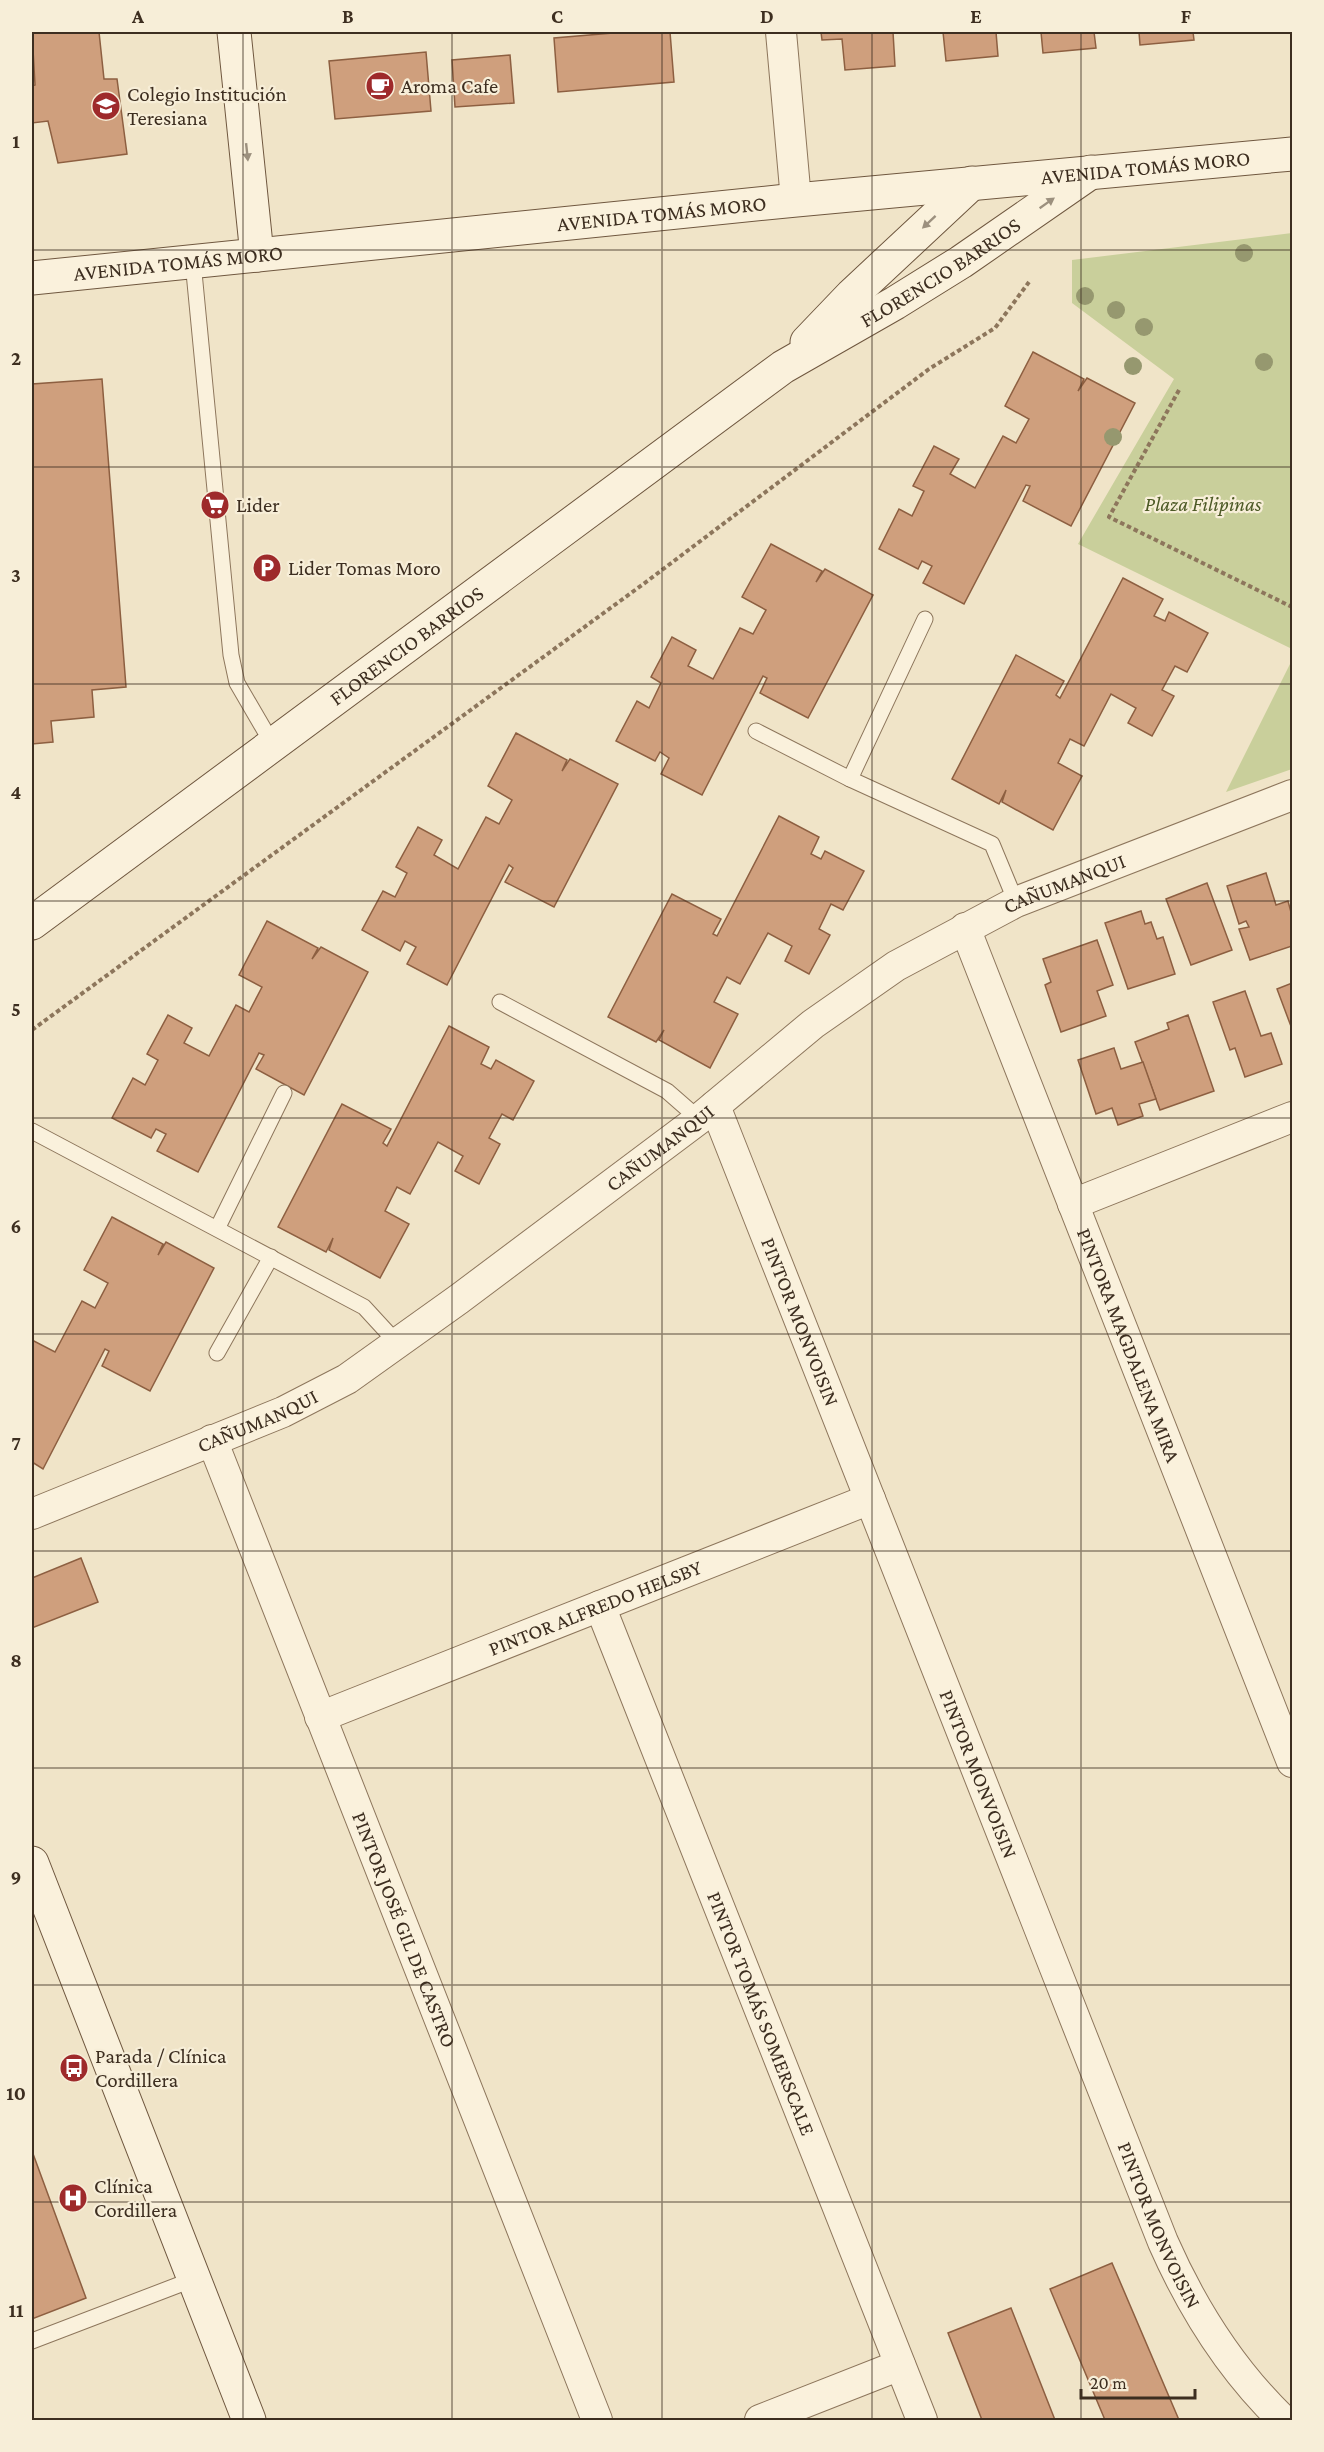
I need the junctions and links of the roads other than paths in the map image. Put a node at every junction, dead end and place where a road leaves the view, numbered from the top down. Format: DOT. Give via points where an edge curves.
graph roads {
  1 [pos="234,32"];
  2 [pos="781,32"];
  3 [pos="1293,154"];
  4 [pos="1091,172"];
  5 [pos="972,183"];
  6 [pos="796,200"];
  7 [pos="258,255"];
  8 [pos="194,262"];
  9 [pos="32,279"];
  10 [pos="783,367"];
  11 [pos="925,619"];
  12 [pos="756,731"];
  13 [pos="272,743"];
  14 [pos="849,779"];
  15 [pos="1293,795"];
  16 [pos="1016,902"];
  17 [pos="32,923"];
  18 [pos="965,928"];
  19 [pos="500,1002"];
  20 [pos="284,1093"];
  21 [pos="707,1113"];
  22 [pos="1293,1117"];
  23 [pos="32,1131"];
  24 [pos="1072,1204"];
  25 [pos="218,1227"];
  26 [pos="270,1257"];
  27 [pos="398,1344"];
  28 [pos="217,1353"];
  29 [pos="212,1440"];
  30 [pos="870,1499"];
  31 [pos="32,1514"];
  32 [pos="600,1606"];
  33 [pos="320,1717"];
  34 [pos="1293,1762"];
  35 [pos="32,1867"];
  36 [pos="194,2279"];
  37 [pos="32,2341"];
  38 [pos="900,2365"];
  39 [pos="245,2419"];
  40 [pos="597,2421"];
  41 [pos="760,2421"];
  42 [pos="922,2421"];
  43 [pos="1283,2421"];
  1 -- 7 [label="main road, one-way"];
  2 -- 6 [label="street"];
  3 -- 4 [label="main road, AVENIDA TOMÁS MORO"];
  4 -- 5 [label="main road, AVENIDA TOMÁS MORO"];
  10 -- 4 [label="main road, FLORENCIO BARRIOS, one-way" via="961,262"];
  5 -- 6 [label="main road, AVENIDA TOMÁS MORO"];
  5 -- 10 [label="main road, FLORENCIO BARRIOS, one-way" via="852,295"];
  6 -- 7 [label="main road, AVENIDA TOMÁS MORO"];
  7 -- 8 [label="main road, AVENIDA TOMÁS MORO"];
  8 -- 9 [label="main road, AVENIDA TOMÁS MORO"];
  8 -- 13 [label="lane" via="227,633 237,683"];
  10 -- 13 [label="main road, FLORENCIO BARRIOS"];
  11 -- 14 [label="lane"];
  12 -- 14 [label="lane"];
  13 -- 17 [label="main road, FLORENCIO BARRIOS"];
  14 -- 16 [label="lane" via="992,844"];
  15 -- 16 [label="street, CAÑUMANQUI"];
  16 -- 18 [label="street, CAÑUMANQUI"];
  18 -- 21 [label="street, CAÑUMANQUI" via="896,966 813,1024"];
  18 -- 24 [label="street, PINTORA MAGDALENA MIRA"];
  19 -- 21 [label="lane"];
  20 -- 25 [label="lane"];
  21 -- 27 [label="street, CAÑUMANQUI"];
  21 -- 30 [label="street, PINTOR MONVOISIN"];
  22 -- 24 [label="street"];
  23 -- 25 [label="lane"];
  24 -- 34 [label="street, PINTORA MAGDALENA MIRA"];
  25 -- 26 [label="lane"];
  26 -- 27 [label="lane" via="364,1307"];
  26 -- 28 [label="lane"];
  27 -- 29 [label="street, CAÑUMANQUI" via="283,1412"];
  29 -- 31 [label="street, CAÑUMANQUI"];
  29 -- 33 [label="street, PINTOR JOSÉ GIL DE CASTRO"];
  30 -- 32 [label="street, PINTOR ALFREDO HELSBY"];
  30 -- 43 [label="street, PINTOR MONVOISIN" via="1184,2289 1240,2375"];
  32 -- 33 [label="street, PINTOR ALFREDO HELSBY"];
  32 -- 38 [label="street, PINTOR TOMÁS SOMERSCALE"];
  33 -- 40 [label="street, PINTOR JOSÉ GIL DE CASTRO"];
  35 -- 36 [label="main road"];
  36 -- 37 [label="lane"];
  36 -- 39 [label="main road"];
  38 -- 41 [label="street"];
  38 -- 42 [label="street, PINTOR TOMÁS SOMERSCALE"];
}
